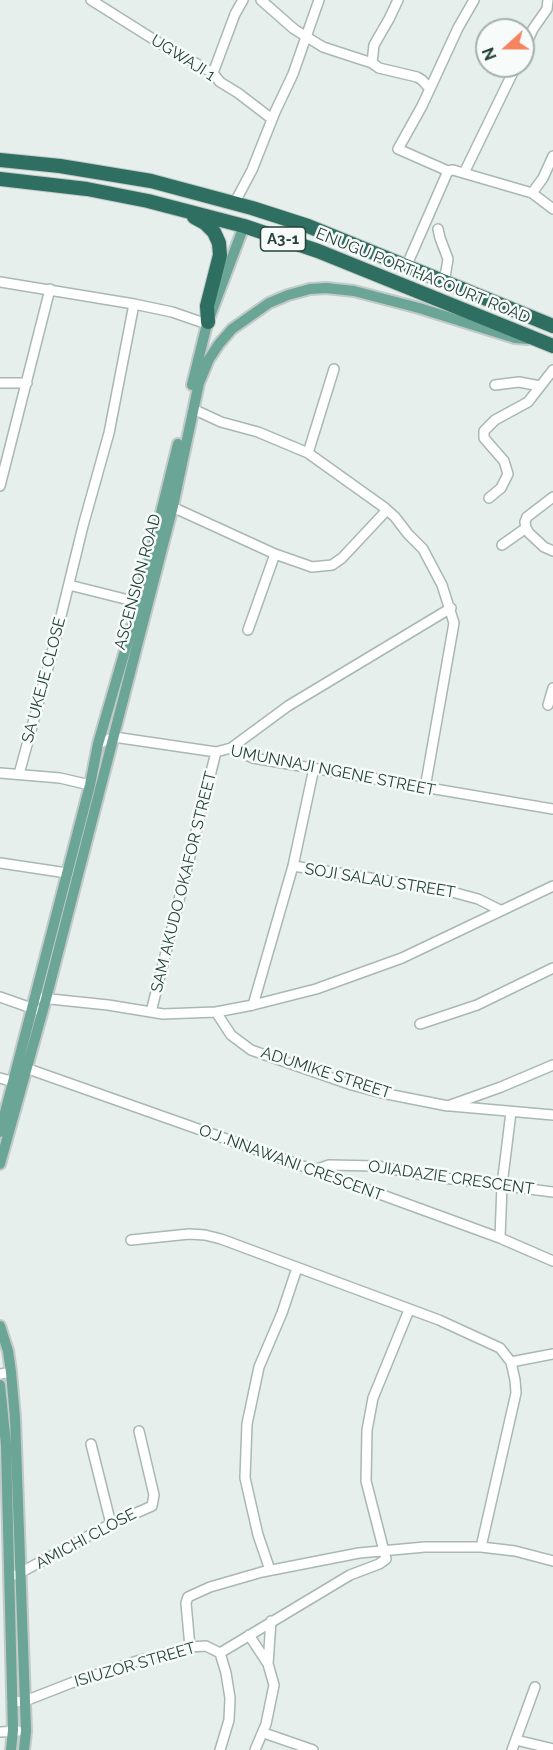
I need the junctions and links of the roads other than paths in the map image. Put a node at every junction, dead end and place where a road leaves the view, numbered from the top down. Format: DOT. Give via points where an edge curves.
graph roads {
  1 [pos="91,0"];
  2 [pos="243,0"];
  3 [pos="261,0"];
  4 [pos="319,0"];
  5 [pos="398,0"];
  6 [pos="474,0"];
  7 [pos="548,0"];
  8 [pos="535,27"];
  9 [pos="307,37"];
  10 [pos="372,63"];
  11 [pos="213,73"];
  12 [pos="510,78"];
  13 [pos="430,89"];
  14 [pos="272,119"];
  15 [pos="553,156"];
  16 [pos="0,160"];
  17 [pos="448,171"];
  18 [pos="464,173"];
  19 [pos="0,179"];
  20 [pos="532,193"];
  21 [pos="235,202"];
  22 [pos="179,208"];
  23 [pos="252,208"];
  24 [pos="553,208"];
  25 [pos="244,226"];
  26 [pos="438,229"];
  27 [pos="406,267"];
  28 [pos="0,282"];
  29 [pos="444,283"];
  30 [pos="50,289"];
  31 [pos="134,304"];
  32 [pos="207,323"];
  33 [pos="553,326"];
  34 [pos="547,343"];
  35 [pos="334,369"];
  36 [pos="553,370"];
  37 [pos="0,383"];
  38 [pos="27,383"];
  39 [pos="495,385"];
  40 [pos="540,386"];
  41 [pos="193,409"];
  42 [pos="308,453"];
  43 [pos="0,486"];
  44 [pos="553,497"];
  45 [pos="489,498"];
  46 [pos="169,505"];
  47 [pos="387,510"];
  48 [pos="526,528"];
  49 [pos="502,545"];
  50 [pos="553,551"];
  51 [pos="274,554"];
  52 [pos="69,585"];
  53 [pos="143,603"];
  54 [pos="451,608"];
  55 [pos="248,630"];
  56 [pos="553,688"];
  57 [pos="548,705"];
  58 [pos="114,737"];
  59 [pos="98,744"];
  60 [pos="231,748"];
  61 [pos="216,752"];
  62 [pos="314,768"];
  63 [pos="0,773"];
  64 [pos="19,774"];
  65 [pos="90,785"];
  66 [pos="424,788"];
  67 [pos="553,809"];
  68 [pos="0,863"];
  69 [pos="293,866"];
  70 [pos="67,873"];
  71 [pos="553,886"];
  72 [pos="500,910"];
  73 [pos="553,968"];
  74 [pos="0,997"];
  75 [pos="41,998"];
  76 [pos="253,1005"];
  77 [pos="37,1010"];
  78 [pos="151,1012"];
  79 [pos="216,1012"];
  80 [pos="420,1024"];
  81 [pos="553,1065"];
  82 [pos="23,1067"];
  83 [pos="0,1077"];
  84 [pos="18,1083"];
  85 [pos="448,1106"];
  86 [pos="511,1112"];
  87 [pos="553,1115"];
  88 [pos="2,1117"];
  89 [pos="0,1132"];
  90 [pos="0,1164"];
  91 [pos="314,1170"];
  92 [pos="502,1185"];
  93 [pos="553,1192"];
  94 [pos="500,1238"];
  95 [pos="131,1240"];
  96 [pos="553,1261"];
  97 [pos="297,1268"];
  98 [pos="410,1310"];
  99 [pos="0,1326"];
  100 [pos="553,1354"];
  101 [pos="511,1362"];
  102 [pos="6,1373"];
  103 [pos="0,1384"];
  104 [pos="139,1431"];
  105 [pos="91,1443"];
  106 [pos="9,1523"];
  107 [pos="111,1524"];
  108 [pos="481,1547"];
  109 [pos="384,1551"];
  110 [pos="358,1553"];
  111 [pos="553,1561"];
  112 [pos="364,1569"];
  113 [pos="270,1570"];
  114 [pos="15,1575"];
  115 [pos="271,1621"];
  116 [pos="249,1635"];
  117 [pos="190,1647"];
  118 [pos="220,1653"];
  119 [pos="268,1664"];
  120 [pos="535,1687"];
  121 [pos="25,1701"];
  122 [pos="12,1702"];
  123 [pos="13,1730"];
  124 [pos="26,1731"];
  125 [pos="0,1732"];
  126 [pos="264,1733"];
  127 [pos="516,1740"];
  128 [pos="553,1749"];
  129 [pos="11,1750"];
  130 [pos="24,1750"];
  131 [pos="220,1750"];
  132 [pos="255,1750"];
  133 [pos="313,1750"];
  134 [pos="512,1750"];
  1 -- 11 [label="street, UGWAJI 1"];
  2 -- 11 [label="street"];
  3 -- 9 [label="street"];
  4 -- 9 [label="street"];
  5 -- 10 [label="street" via="374,45"];
  6 -- 13 [label="street"];
  7 -- 8 [label="street"];
  9 -- 10 [label="street" via="323,47"];
  9 -- 14 [label="street"];
  10 -- 13 [label="street" via="417,77"];
  11 -- 14 [label="street, UGWAJI 1"];
  12 -- 18 [label="street"];
  13 -- 17 [label="street" via="398,149"];
  14 -- 21 [label="street"];
  15 -- 20 [label="street"];
  16 -- 21 [label="highway, A3-1" via="151,181"];
  17 -- 18 [label="street"];
  17 -- 27 [label="street"];
  18 -- 20 [label="street"];
  19 -- 22 [label="highway, ENUGU PORTHACOURT ROAD / A3-1" via="87,189"];
  20 -- 24 [label="street"];
  21 -- 23 [label="highway, A3-1"];
  22 -- 25 [label="highway, ENUGU PORTHACOURT ROAD / A3-1"];
  22 -- 32 [label="highway" via="205,223 219,243"];
  23 -- 25 [label="street"];
  23 -- 27 [label="highway, A3-1" via="308,226"];
  25 -- 32 [label="main road, ASCENSION ROAD"];
  25 -- 34 [label="highway, ENUGU PORTHACOURT ROAD / A3-1" via="318,251"];
  26 -- 29 [label="street" via="448,259"];
  27 -- 29 [label="highway, A3-1"];
  28 -- 30 [label="street"];
  29 -- 33 [label="highway, A3-1"];
  30 -- 31 [label="street"];
  30 -- 38 [label="street"];
  31 -- 32 [label="street"];
  31 -- 52 [label="street, SA UKEJE CLOSE" via="109,433"];
  32 -- 46 [label="main road, ASCENSION ROAD"];
  34 -- 41 [label="main road, ASCENSION ROAD" via="515,338 354,291 310,289 269,303 232,329 209,359"];
  35 -- 42 [label="street"];
  36 -- 40 [label="street"];
  37 -- 38 [label="street"];
  38 -- 43 [label="street"];
  39 -- 40 [label="street" via="519,382"];
  40 -- 45 [label="street" via="528,402 495,420 484,431 484,438 504,461 508,474 501,488"];
  41 -- 42 [label="street"];
  41 -- 46 [label="main road, ASCENSION ROAD"];
  42 -- 47 [label="street"];
  44 -- 48 [label="street" via="527,517"];
  46 -- 51 [label="street"];
  46 -- 53 [label="main road, ASCENSION ROAD"];
  47 -- 51 [label="street" via="332,565 312,567"];
  47 -- 54 [label="street" via="423,549"];
  48 -- 49 [label="street"];
  48 -- 50 [label="street"];
  51 -- 55 [label="street"];
  52 -- 53 [label="street"];
  52 -- 64 [label="street, SA UKEJE CLOSE"];
  53 -- 58 [label="main road, ASCENSION ROAD"];
  53 -- 59 [label="main road, ASCENSION ROAD"];
  54 -- 60 [label="street" via="318,687"];
  54 -- 66 [label="street" via="452,642"];
  56 -- 57 [label="street"];
  58 -- 59 [label="street"];
  58 -- 61 [label="street, UMUNNAJI NGENE STREET"];
  58 -- 75 [label="main road, ASCENSION ROAD"];
  59 -- 65 [label="main road, ASCENSION ROAD"];
  60 -- 61 [label="street, UMUNNAJI NGENE STREET"];
  60 -- 62 [label="street, UMUNNAJI NGENE STREET" via="253,758"];
  61 -- 78 [label="street, SAM AKUDO OKAFOR STREET"];
  62 -- 66 [label="street, UMUNNAJI NGENE STREET"];
  62 -- 69 [label="street"];
  63 -- 64 [label="street"];
  64 -- 65 [label="street"];
  65 -- 70 [label="main road, ASCENSION ROAD"];
  66 -- 67 [label="street, UMUNNAJI NGENE STREET"];
  68 -- 70 [label="street"];
  69 -- 72 [label="street, SOJI SALAU STREET" via="441,889"];
  69 -- 76 [label="street"];
  70 -- 75 [label="main road, ASCENSION ROAD"];
  71 -- 72 [label="street"];
  72 -- 76 [label="street" via="402,958 347,979"];
  73 -- 80 [label="street" via="477,1005"];
  74 -- 77 [label="street"];
  75 -- 77 [label="main road, ASCENSION ROAD"];
  75 -- 78 [label="street"];
  76 -- 79 [label="street"];
  77 -- 82 [label="main road, ASCENSION ROAD"];
  78 -- 79 [label="street"];
  79 -- 85 [label="street, ADUMIKE STREET" via="231,1035 251,1050 352,1085"];
  81 -- 85 [label="street"];
  82 -- 84 [label="main road, ASCENSION ROAD"];
  82 -- 91 [label="street, O.J .NNAWANI CRESCENT"];
  83 -- 84 [label="street"];
  84 -- 88 [label="main road, ASCENSION ROAD"];
  84 -- 90 [label="main road, ASCENSION ROAD"];
  85 -- 86 [label="street, ADUMIKE STREET"];
  86 -- 87 [label="street, ADUMIKE STREET"];
  86 -- 92 [label="street"];
  88 -- 89 [label="main road, ASCENSION ROAD"];
  91 -- 92 [label="street, OJIADAZIE CRESCENT" via="329,1165 377,1166"];
  91 -- 94 [label="street, O.J .NNAWANI CRESCENT"];
  92 -- 93 [label="street, OJIADAZIE CRESCENT"];
  92 -- 94 [label="street"];
  94 -- 96 [label="street, O.J .NNAWANI CRESCENT"];
  95 -- 97 [label="street" via="205,1235"];
  97 -- 98 [label="street"];
  97 -- 113 [label="street" via="259,1367 247,1424 245,1478"];
  98 -- 101 [label="street" via="500,1348"];
  98 -- 109 [label="street" via="373,1398 367,1430 366,1482"];
  99 -- 102 [label="main road" via="8,1351"];
  100 -- 101 [label="street"];
  101 -- 108 [label="street" via="515,1403"];
  102 -- 106 [label="main road"];
  103 -- 106 [label="main road"];
  104 -- 107 [label="street, AMICHI CLOSE" via="154,1495 152,1506"];
  105 -- 107 [label="street"];
  106 -- 114 [label="main road"];
  107 -- 114 [label="street, AMICHI CLOSE"];
  108 -- 109 [label="street"];
  108 -- 111 [label="street"];
  109 -- 110 [label="street"];
  109 -- 112 [label="street" via="384,1562"];
  110 -- 112 [label="street" via="364,1558"];
  110 -- 113 [label="street"];
  112 -- 115 [label="street"];
  113 -- 117 [label="street" via="188,1597"];
  114 -- 121 [label="main road"];
  114 -- 122 [label="main road"];
  115 -- 116 [label="street"];
  115 -- 119 [label="street"];
  116 -- 118 [label="street"];
  116 -- 119 [label="street"];
  117 -- 118 [label="street, ISIUZOR STREET" via="206,1646"];
  117 -- 121 [label="street, ISIUZOR STREET"];
  118 -- 131 [label="street, ISIUZOR STREET" via="230,1698 229,1720"];
  119 -- 126 [label="street" via="274,1690"];
  120 -- 127 [label="street"];
  121 -- 122 [label="street, ISIUZOR STREET"];
  121 -- 124 [label="main road"];
  122 -- 123 [label="main road"];
  123 -- 124 [label="street"];
  123 -- 125 [label="street"];
  123 -- 129 [label="main road"];
  124 -- 130 [label="main road"];
  126 -- 132 [label="street"];
  126 -- 133 [label="street"];
  127 -- 128 [label="street"];
  127 -- 134 [label="street"];
}
